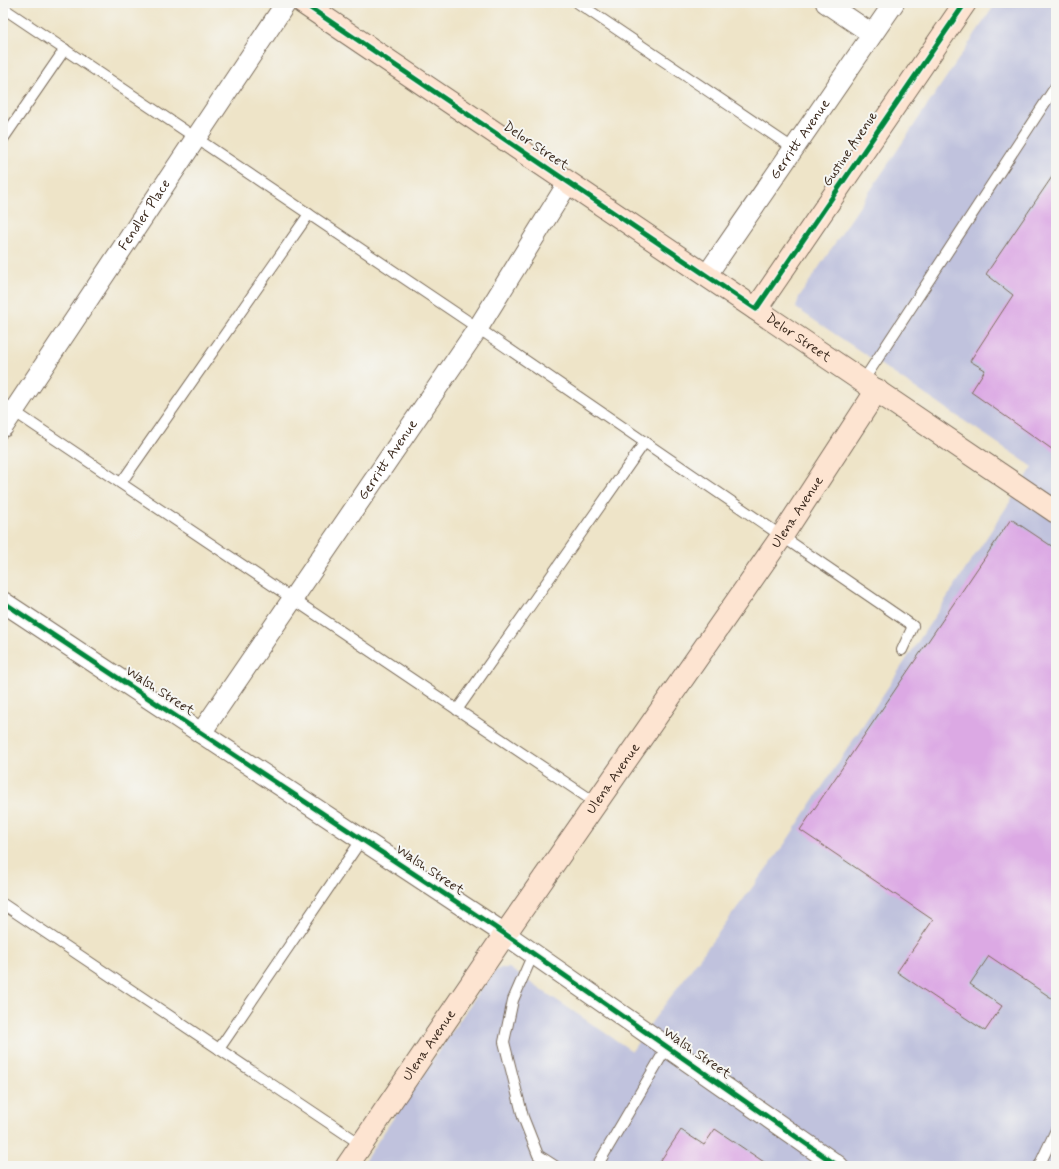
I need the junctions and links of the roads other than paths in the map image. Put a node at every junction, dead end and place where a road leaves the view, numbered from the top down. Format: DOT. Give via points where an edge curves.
graph roads {
  1 [pos="286,3"];
  2 [pos="303,3"];
  3 [pos="578,3"];
  4 [pos="826,3"];
  5 [pos="894,3"];
  6 [pos="965,3"];
  7 [pos="3,8"];
  8 [pos="872,34"];
  9 [pos="65,49"];
  10 [pos="1056,86"];
  11 [pos="196,138"];
  12 [pos="3,140"];
  13 [pos="794,149"];
  14 [pos="568,182"];
  15 [pos="309,214"];
  16 [pos="706,276"];
  17 [pos="756,309"];
  18 [pos="478,328"];
  19 [pos="870,386"];
  20 [pos="7,414"];
  21 [pos="645,442"];
  22 [pos="121,483"];
  23 [pos="1056,512"];
  24 [pos="782,536"];
  25 [pos="293,599"];
  26 [pos="3,602"];
  27 [pos="902,650"];
  28 [pos="457,710"];
  29 [pos="201,733"];
  30 [pos="596,803"];
  31 [pos="362,839"];
  32 [pos="3,904"];
  33 [pos="505,934"];
  34 [pos="533,954"];
  35 [pos="667,1047"];
  36 [pos="219,1049"];
  37 [pos="1056,1130"];
  38 [pos="362,1145"];
  39 [pos="347,1166"];
  40 [pos="555,1166"];
  41 [pos="597,1166"];
  42 [pos="838,1166"];
  43 [pos="1039,1166"];
  1 -- 11 [label="street, Fendler Place"];
  2 -- 14 [label="street, Delor Street"];
  3 -- 13 [label="lane"];
  4 -- 8 [label="street"];
  5 -- 8 [label="street, Gerritt Avenue"];
  6 -- 17 [label="street, Gustine Avenue"];
  7 -- 9 [label="lane"];
  8 -- 13 [label="street, Gerritt Avenue"];
  9 -- 11 [label="lane"];
  9 -- 12 [label="lane"];
  10 -- 19 [label="lane"];
  11 -- 15 [label="lane"];
  11 -- 20 [label="street, Fendler Place"];
  13 -- 16 [label="street, Gerritt Avenue"];
  14 -- 16 [label="street, Delor Street"];
  14 -- 18 [label="street, Gerritt Avenue"];
  15 -- 18 [label="lane"];
  15 -- 22 [label="lane"];
  16 -- 17 [label="street, Delor Street"];
  17 -- 19 [label="street, Delor Street"];
  18 -- 21 [label="lane"];
  18 -- 25 [label="street, Gerritt Avenue"];
  19 -- 23 [label="street, Delor Street"];
  19 -- 24 [label="street, Ulena Avenue"];
  20 -- 22 [label="lane"];
  21 -- 24 [label="lane"];
  21 -- 28 [label="lane"];
  22 -- 25 [label="lane"];
  24 -- 27 [label="lane" via="913,626"];
  24 -- 30 [label="street, Ulena Avenue"];
  25 -- 28 [label="lane"];
  25 -- 29 [label="street, Gerritt Avenue"];
  26 -- 29 [label="street, Walsh Street"];
  28 -- 30 [label="lane"];
  29 -- 31 [label="street, Walsh Street"];
  30 -- 33 [label="street, Ulena Avenue"];
  31 -- 33 [label="street, Walsh Street"];
  31 -- 36 [label="lane"];
  32 -- 36 [label="lane"];
  33 -- 34 [label="street, Walsh Street"];
  33 -- 38 [label="street, Ulena Avenue"];
  34 -- 35 [label="street, Walsh Street"];
  34 -- 40 [label="lane" via="513,1000 504,1042 523,1117 538,1155"];
  35 -- 41 [label="lane"];
  35 -- 42 [label="street, Walsh Street"];
  36 -- 38 [label="lane"];
  37 -- 43 [label="lane"];
  38 -- 39 [label="street, Ulena Avenue"];
}
